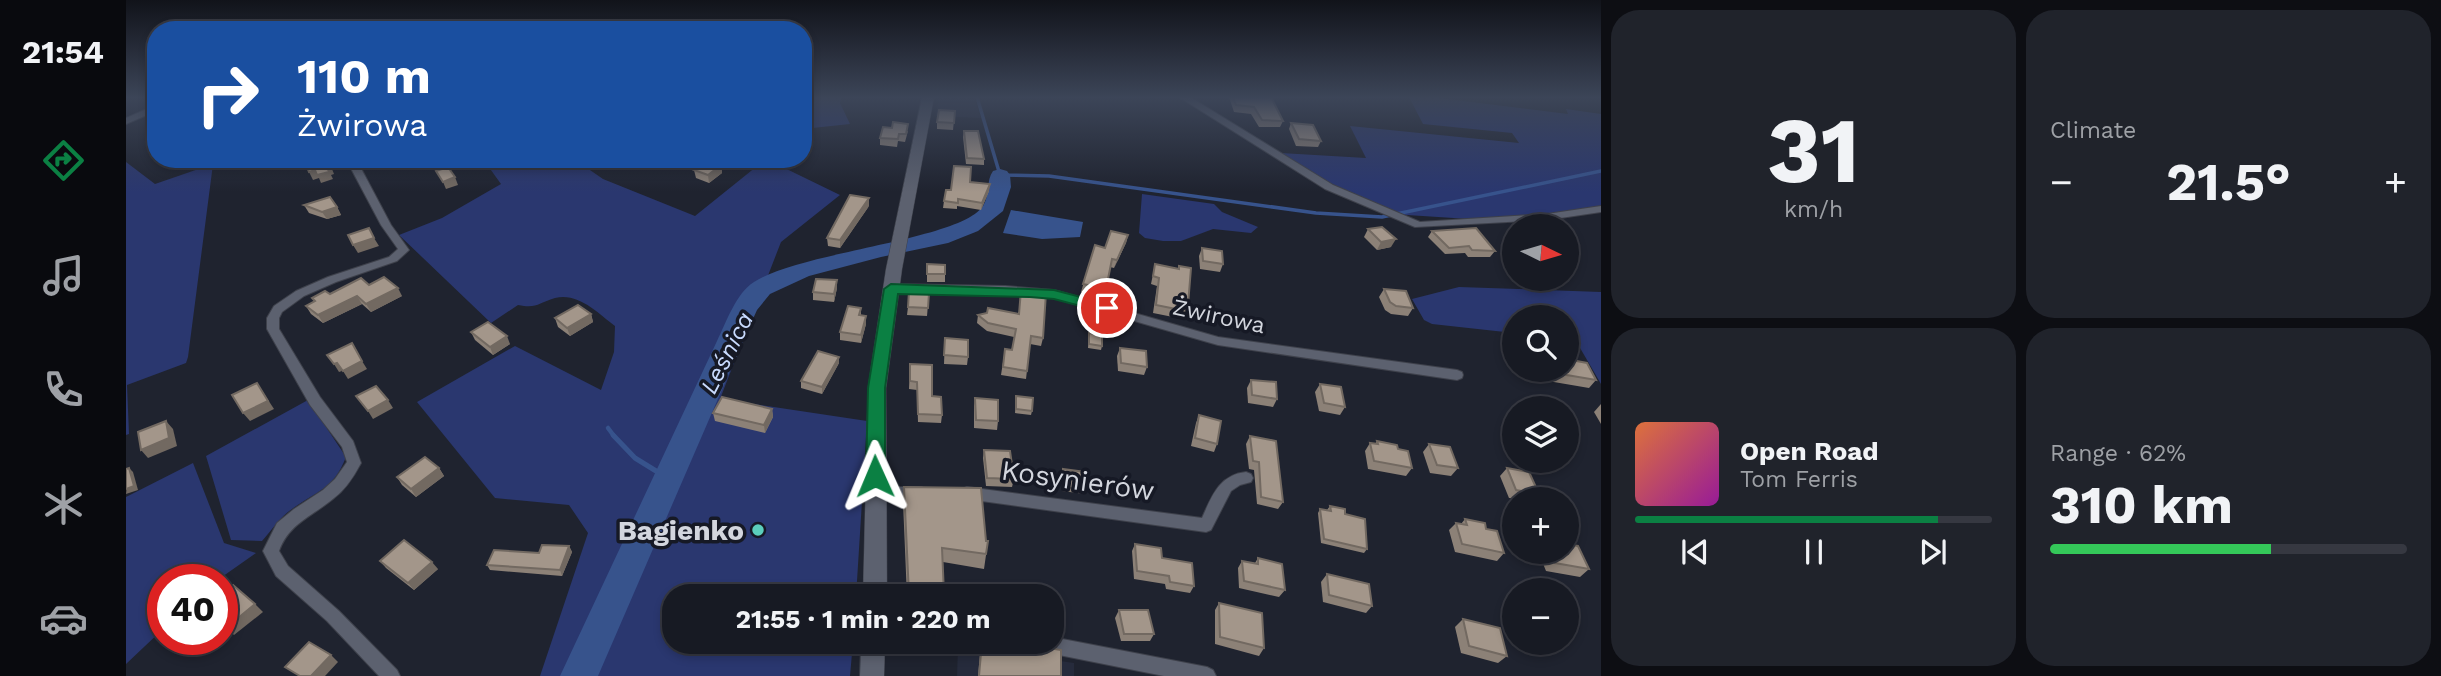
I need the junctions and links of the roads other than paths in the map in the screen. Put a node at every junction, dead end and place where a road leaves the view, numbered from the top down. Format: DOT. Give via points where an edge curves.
graph roads {
  1 [pos="922,129"];
  2 [pos="1235,129"];
  3 [pos="356,168"];
  4 [pos="1601,209"];
  5 [pos="891,289"];
  6 [pos="1457,374"];
  7 [pos="1246,478"];
  8 [pos="875,493"];
  9 [pos="875,584"];
  10 [pos="1064,648"];
  11 [pos="873,654"];
  12 [pos="391,676"];
  13 [pos="872,676"];
  14 [pos="1206,676"];
  1 -- 5 [label="street"];
  2 -- 4 [label="street" via="1329,187 1419,225"];
  3 -- 12 [label="street" via="404,250 296,295 272,319 273,329 315,401 348,445 354,463 338,486 284,524 271,551 282,571"];
  5 -- 6 [label="street, Żwirowa" via="1054,295 1218,341"];
  5 -- 8 [label="street" via="877,388"];
  7 -- 8 [label="street, Kosynierów" via="1228,483 1206,525 980,494"];
  8 -- 9 [label="street"];
  10 -- 14 [label="street"];
  11 -- 13 [label="street"];
}
